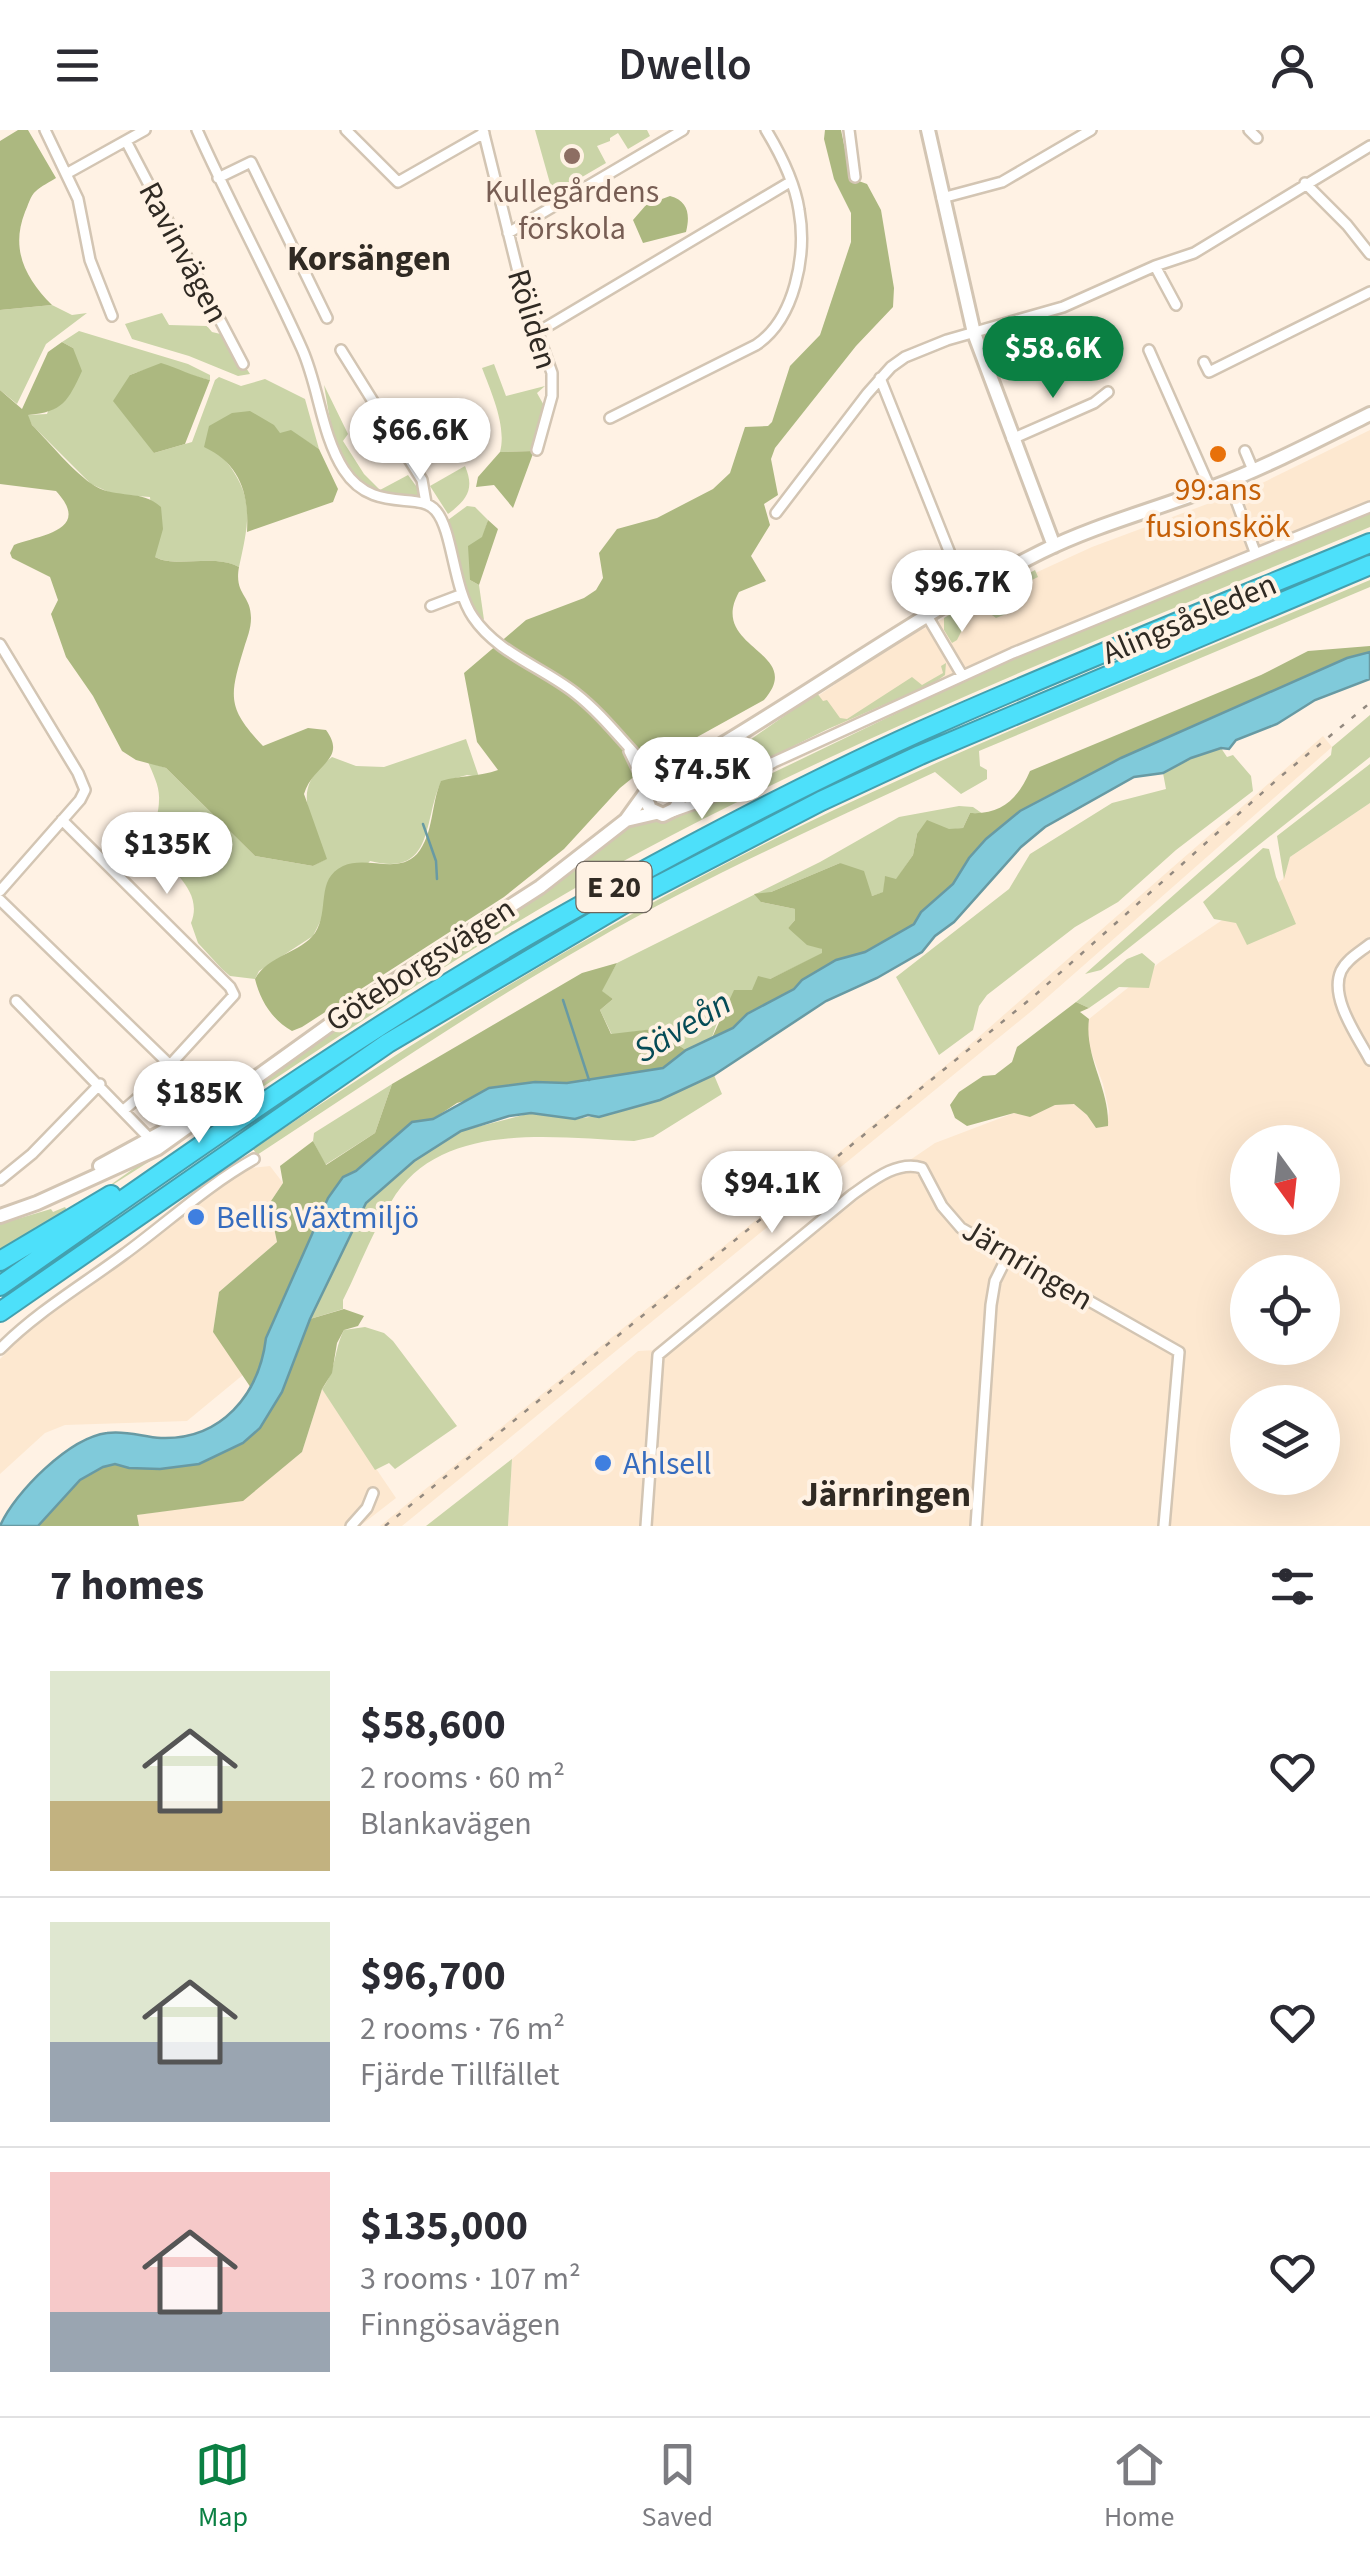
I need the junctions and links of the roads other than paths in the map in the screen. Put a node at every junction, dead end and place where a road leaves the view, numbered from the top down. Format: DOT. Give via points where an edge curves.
graph roads {
  1 [pos="45,130"];
  2 [pos="146,130"];
  3 [pos="198,130"];
  4 [pos="346,130"];
  5 [pos="656,130"];
  6 [pos="682,130"];
  7 [pos="766,130"];
  8 [pos="849,130"];
  9 [pos="928,130"];
  10 [pos="1091,130"];
  11 [pos="483,132"];
  12 [pos="126,141"];
  13 [pos="662,141"];
  14 [pos="1370,146"];
  15 [pos="66,174"];
  16 [pos="855,177"];
  17 [pos="218,178"];
  18 [pos="790,182"];
  19 [pos="1306,184"];
  20 [pos="942,198"];
  21 [pos="508,232"];
  22 [pos="1370,254"];
  23 [pos="1155,266"];
  24 [pos="1370,292"];
  25 [pos="1176,305"];
  26 [pos="112,316"];
  27 [pos="327,318"];
  28 [pos="538,332"];
  29 [pos="974,333"];
  30 [pos="342,350"];
  31 [pos="1149,350"];
  32 [pos="243,364"];
  33 [pos="1206,367"];
  34 [pos="880,378"];
  35 [pos="1108,392"];
  36 [pos="1370,414"];
  37 [pos="610,418"];
  38 [pos="1012,439"];
  39 [pos="537,450"];
  40 [pos="1244,451"];
  41 [pos="1253,470"];
  42 [pos="1228,481"];
  43 [pos="1210,488"];
  44 [pos="426,503"];
  45 [pos="1370,507"];
  46 [pos="776,513"];
  47 [pos="1370,543"];
  48 [pos="1054,546"];
  49 [pos="1255,552"];
  50 [pos="1370,565"];
  51 [pos="964,592"];
  52 [pos="460,595"];
  53 [pos="431,606"];
  54 [pos="926,614"];
  55 [pos="0,644"];
  56 [pos="962,675"];
  57 [pos="626,744"];
  58 [pos="719,747"];
  59 [pos="661,779"];
  60 [pos="678,790"];
  61 [pos="646,793"];
  62 [pos="714,793"];
  63 [pos="662,813"];
  64 [pos="62,820"];
  65 [pos="626,820"];
  66 [pos="0,890"];
  67 [pos="0,900"];
  68 [pos="1370,944"];
  69 [pos="16,1000"];
  70 [pos="1370,1060"];
  71 [pos="170,1065"];
  72 [pos="100,1084"];
  73 [pos="124,1109"];
  74 [pos="220,1133"];
  75 [pos="154,1143"];
  76 [pos="254,1159"];
  77 [pos="0,1180"];
  78 [pos="0,1208"];
  79 [pos="0,1216"];
  80 [pos="68,1238"];
  81 [pos="1008,1255"];
  82 [pos="0,1261"];
  83 [pos="0,1277"];
  84 [pos="0,1286"];
  85 [pos="0,1315"];
  86 [pos="0,1349"];
  87 [pos="373,1494"];
  88 [pos="351,1526"];
  89 [pos="646,1526"];
  90 [pos="976,1526"];
  91 [pos="1164,1526"];
  1 -- 15 [label="street"];
  2 -- 12 [label="street"];
  3 -- 17 [label="street"];
  4 -- 11 [label="street" via="398,182"];
  5 -- 13 [label="street"];
  6 -- 13 [label="street"];
  7 -- 18 [label="street"];
  8 -- 16 [label="street"];
  9 -- 20 [label="street"];
  10 -- 20 [label="street" via="1002,182"];
  11 -- 21 [label="street, Röliden"];
  12 -- 15 [label="street"];
  12 -- 32 [label="street, Ravinvägen"];
  13 -- 21 [label="street"];
  14 -- 19 [label="street"];
  15 -- 26 [label="street"];
  17 -- 27 [label="street" via="252,162"];
  17 -- 44 [label="street" via="302,348 344,470 374,496"];
  18 -- 28 [label="street"];
  18 -- 37 [label="street" via="800,214 798,259 793,298 776,328 742,353"];
  19 -- 22 [label="street"];
  19 -- 23 [label="street" via="1204,249"];
  20 -- 29 [label="street"];
  21 -- 28 [label="street, Röliden"];
  23 -- 25 [label="street"];
  23 -- 29 [label="street" via="1080,301"];
  24 -- 33 [label="street"];
  28 -- 39 [label="street, Röliden" via="552,396"];
  29 -- 34 [label="street" via="917,351"];
  29 -- 38 [label="street"];
  30 -- 44 [label="street" via="422,480"];
  31 -- 43 [label="street"];
  34 -- 46 [label="street"];
  34 -- 51 [label="street"];
  35 -- 38 [label="street"];
  36 -- 41 [label="street"];
  38 -- 48 [label="street"];
  40 -- 41 [label="street"];
  41 -- 42 [label="street"];
  42 -- 43 [label="street"];
  42 -- 49 [label="street"];
  43 -- 48 [label="street"];
  44 -- 52 [label="street" via="439,514"];
  45 -- 49 [label="street"];
  47 -- 74 [label="highway, Alingsåsleden / E 20" via="918,732 791,794 519,940"];
  48 -- 51 [label="street"];
  49 -- 56 [label="street"];
  50 -- 85 [label="highway, E 20" via="920,755 632,899 404,1032"];
  51 -- 54 [label="street"];
  52 -- 53 [label="street"];
  52 -- 57 [label="street" via="488,636 577,694"];
  54 -- 56 [label="street"];
  54 -- 58 [label="street"];
  55 -- 64 [label="street" via="85,790"];
  56 -- 62 [label="street"];
  57 -- 59 [label="street"];
  57 -- 61 [label="street"];
  58 -- 59 [label="street"];
  58 -- 60 [label="street"];
  59 -- 60 [label="street"];
  59 -- 61 [label="street"];
  60 -- 62 [label="street"];
  60 -- 63 [label="street" via="678,804"];
  61 -- 63 [label="street" via="648,808"];
  61 -- 65 [label="street, Göteborgsvägen"];
  62 -- 63 [label="street"];
  63 -- 65 [label="street, Göteborgsvägen"];
  64 -- 66 [label="street"];
  64 -- 71 [label="street" via="234,995"];
  65 -- 75 [label="street, Göteborgsvägen" via="540,886"];
  67 -- 71 [label="street"];
  68 -- 70 [label="street" via="1342,968 1338,988"];
  69 -- 72 [label="street"];
  71 -- 73 [label="street"];
  72 -- 73 [label="street"];
  72 -- 77 [label="street"];
  73 -- 75 [label="street"];
  74 -- 80 [label="highway, E 20"];
  74 -- 82 [label="highway"];
  75 -- 78 [label="street, Göteborgsvägen"];
  75 -- 79 [label="street, Göteborgsvägen" via="37,1204"];
  76 -- 86 [label="street" via="37,1315"];
  80 -- 83 [label="highway"];
  80 -- 84 [label="highway, E 20"];
  81 -- 89 [label="street, Järnringen" via="954,1222 922,1168 903,1167 852,1195 658,1355"];
  81 -- 90 [label="street" via="991,1305"];
  81 -- 91 [label="street, Järnringen" via="1179,1352"];
  87 -- 88 [label="street"];
}
